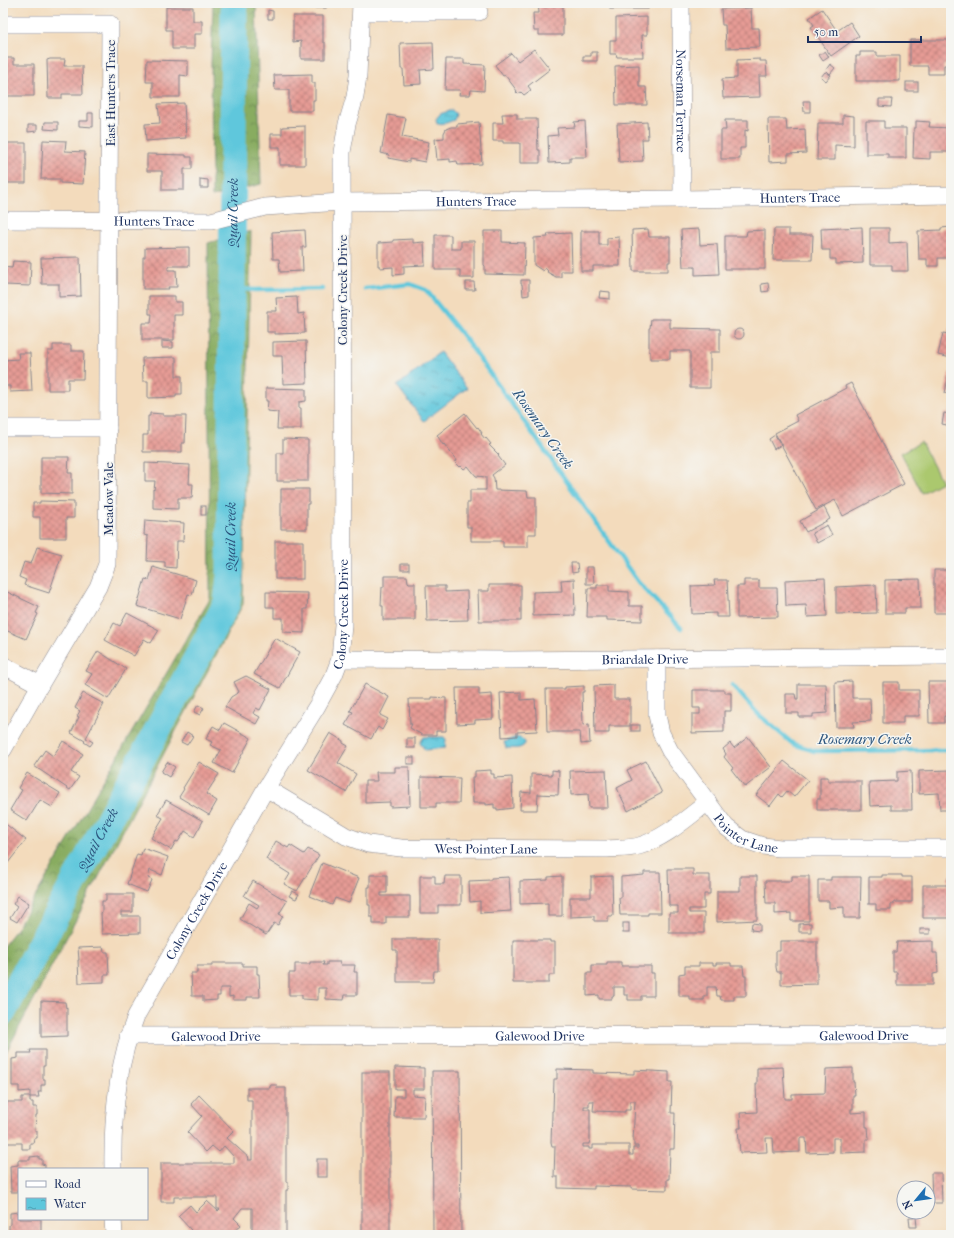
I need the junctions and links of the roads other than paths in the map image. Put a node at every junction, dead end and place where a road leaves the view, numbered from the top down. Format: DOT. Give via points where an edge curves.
graph roads {
  1 [pos="681,3"];
  2 [pos="361,7"];
  3 [pos="479,12"];
  4 [pos="3,24"];
  5 [pos="951,195"];
  6 [pos="682,200"];
  7 [pos="341,202"];
  8 [pos="3,220"];
  9 [pos="109,221"];
  10 [pos="3,428"];
  11 [pos="108,428"];
  12 [pos="951,656"];
  13 [pos="340,659"];
  14 [pos="657,659"];
  15 [pos="3,665"];
  16 [pos="40,685"];
  17 [pos="3,750"];
  18 [pos="266,788"];
  19 [pos="708,802"];
  20 [pos="951,848"];
  21 [pos="951,1035"];
  22 [pos="128,1036"];
  23 [pos="113,1168"];
  24 [pos="113,1220"];
  25 [pos="114,1235"];
  1 -- 6 [label="street, Norseman Terrace"];
  2 -- 3 [label="street"];
  2 -- 7 [label="street, Colony Creek Drive" via="358,76 342,152"];
  4 -- 9 [label="street, East Hunters Trace" via="110,24"];
  5 -- 6 [label="street, Hunters Trace"];
  6 -- 7 [label="street, Hunters Trace"];
  7 -- 9 [label="street, Hunters Trace" via="265,207 211,221"];
  7 -- 13 [label="street, Colony Creek Drive" via="343,625"];
  8 -- 9 [label="street, Hunters Trace"];
  9 -- 11 [label="street, Meadow Vale"];
  10 -- 11 [label="street"];
  11 -- 16 [label="street, Meadow Vale" via="107,564 98,587"];
  12 -- 14 [label="street, Briardale Drive"];
  13 -- 14 [label="street, Briardale Drive"];
  13 -- 18 [label="street, Colony Creek Drive" via="320,700"];
  14 -- 19 [label="street, Pointer Lane" via="657,715 661,733 670,751"];
  15 -- 16 [label="street"];
  16 -- 17 [label="street, Meadow Vale"];
  18 -- 19 [label="street, West Pointer Lane" via="346,836 368,844 401,848 630,848 662,835"];
  18 -- 22 [label="street, Colony Creek Drive" via="147,995"];
  19 -- 20 [label="street, Pointer Lane" via="726,827 742,839 763,846"];
  21 -- 22 [label="street, Galewood Drive"];
  22 -- 23 [label="street, Colony Creek Drive" via="116,1103"];
  24 -- 25 [label="street"];
}
